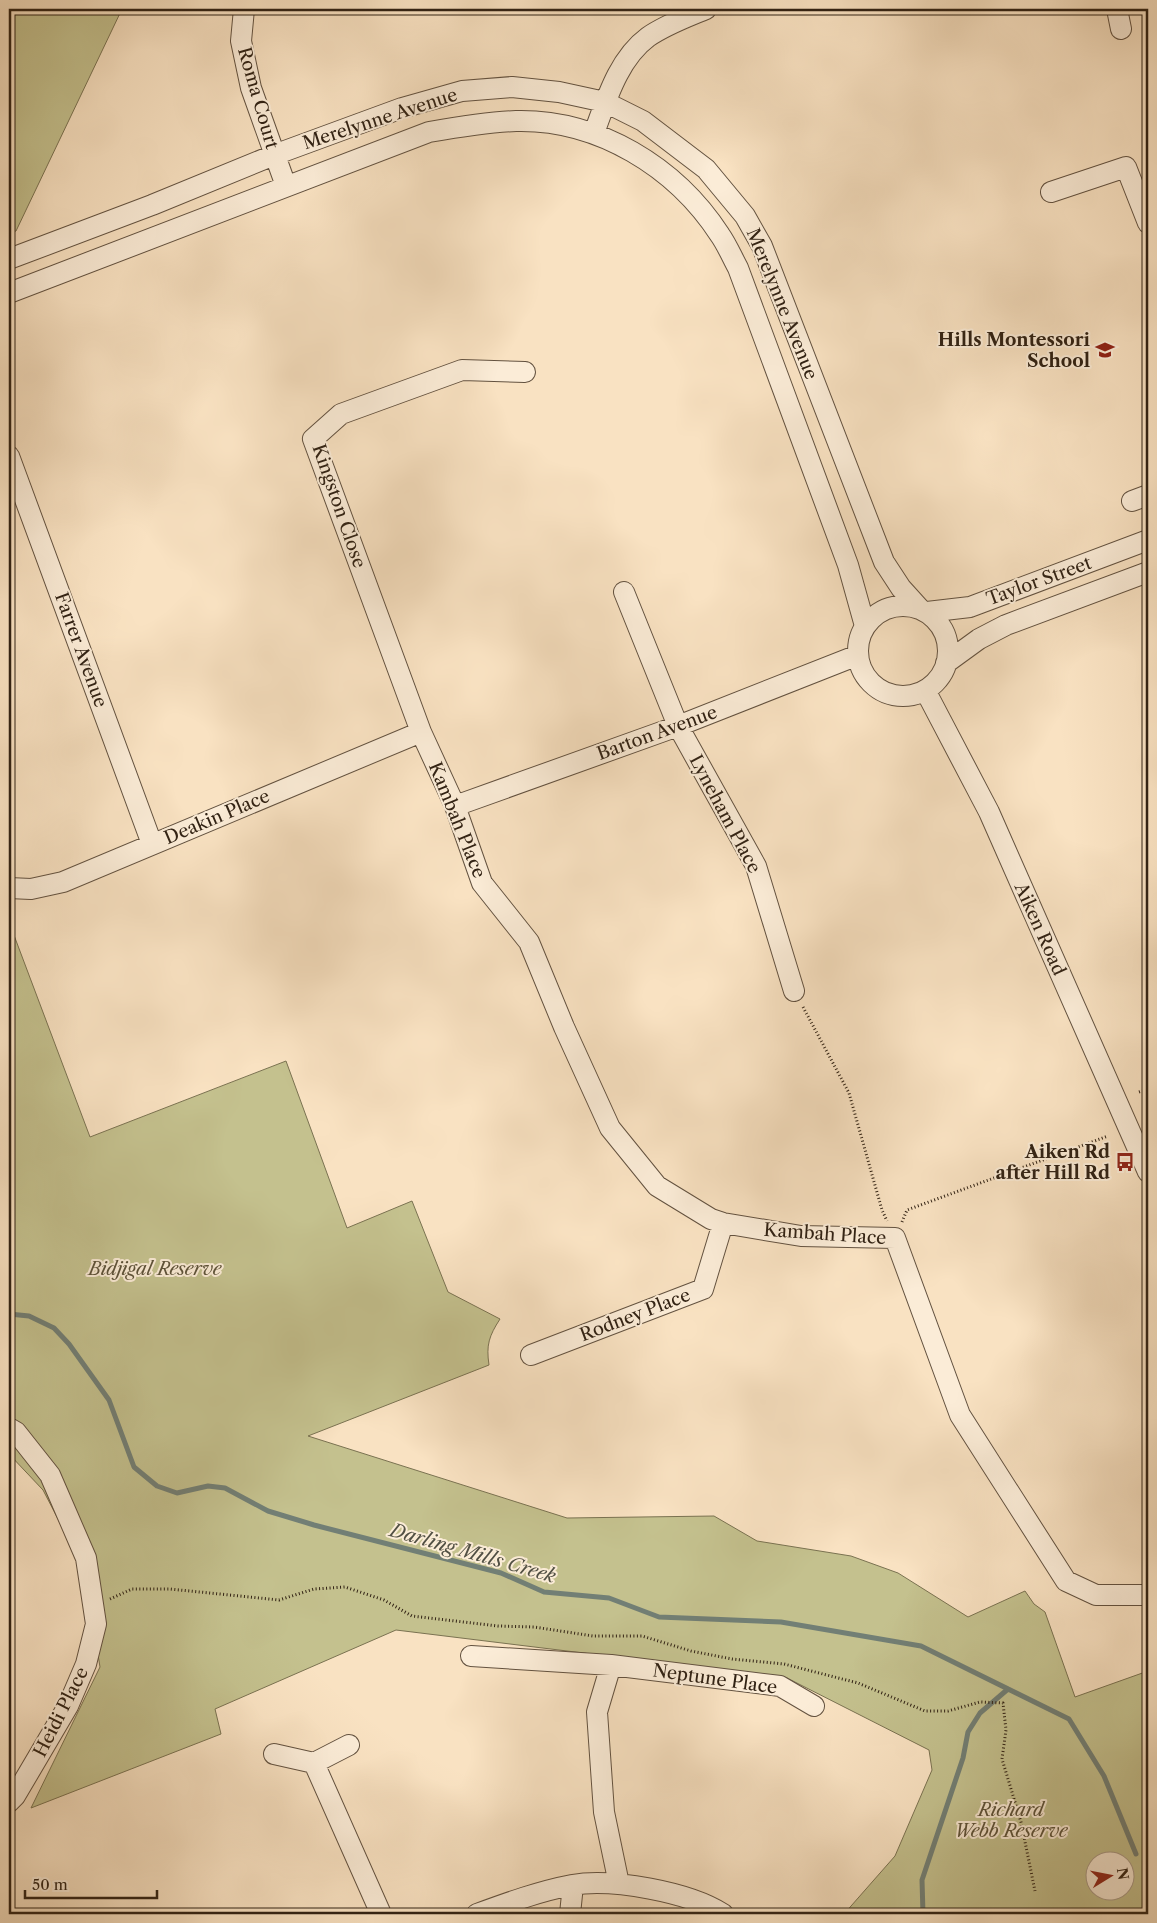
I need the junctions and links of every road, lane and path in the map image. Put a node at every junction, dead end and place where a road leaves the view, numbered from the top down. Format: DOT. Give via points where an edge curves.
graph roads {
  1 [pos="244,9"];
  2 [pos="706,9"];
  3 [pos="1118,9"];
  4 [pos="1121,30"];
  5 [pos="605,102"];
  6 [pos="594,133"];
  7 [pos="274,155"];
  8 [pos="286,186"];
  9 [pos="1051,192"];
  10 [pos="745,216"];
  11 [pos="1148,224"];
  12 [pos="719,234"];
  13 [pos="9,259"];
  14 [pos="9,293"];
  15 [pos="804,356"];
  16 [pos="774,366"];
  17 [pos="526,372"];
  18 [pos="9,456"];
  19 [pos="1148,540"];
  20 [pos="1148,572"];
  21 [pos="624,592"];
  22 [pos="923,611"];
  23 [pos="865,626"];
  24 [pos="858,655"];
  25 [pos="946,663"];
  26 [pos="925,690"];
  27 [pos="678,726"];
  28 [pos="421,732"];
  29 [pos="455,806"];
  30 [pos="152,844"];
  31 [pos="9,888"];
  32 [pos="794,990"];
  33 [pos="1148,1089"];
  34 [pos="1139,1092"];
  35 [pos="1108,1136"];
  36 [pos="1148,1172"];
  37 [pos="723,1223"];
  38 [pos="895,1238"];
  39 [pos="531,1355"];
  40 [pos="9,1428"];
  41 [pos="1148,1595"];
  42 [pos="471,1656"];
  43 [pos="611,1665"];
  44 [pos="814,1706"];
  45 [pos="349,1745"];
  46 [pos="274,1754"];
  47 [pos="314,1763"];
  48 [pos="9,1802"];
  49 [pos="619,1884"];
  50 [pos="573,1885"];
  51 [pos="381,1914"];
  52 [pos="477,1914"];
  53 [pos="570,1914"];
  54 [pos="723,1914"];
  1 -- 7 [label="street, Roma Court" via="241,41 251,88"];
  2 -- 5 [label="street" via="647,38 622,66"];
  3 -- 4 [label="street"];
  5 -- 6 [label="street"];
  5 -- 7 [label="street, Merelynne Avenue" via="559,92 512,87 462,91 402,108"];
  5 -- 10 [label="street, Merelynne Avenue" via="643,121 677,145 706,169"];
  6 -- 8 [label="street, Merelynne Avenue" via="556,124 518,121 429,132"];
  6 -- 12 [label="street, Merelynne Avenue" via="634,152 670,178 698,206"];
  7 -- 8 [label="street, Roma Court"];
  7 -- 13 [label="street, Merelynne Avenue"];
  8 -- 14 [label="street, Merelynne Avenue"];
  9 -- 11 [label="street" via="1126,168"];
  10 -- 12 [label="street"];
  10 -- 15 [label="street, Merelynne Avenue" via="762,246"];
  12 -- 16 [label="street, Merelynne Avenue" via="738,268"];
  15 -- 16 [label="street"];
  15 -- 22 [label="street, Merelynne Avenue" via="884,562 901,588"];
  16 -- 23 [label="street, Merelynne Avenue" via="848,565"];
  17 -- 28 [label="street, Kingston Close" via="462,370 342,414 313,439"];
  18 -- 30 [label="street, Farrer Avenue"];
  19 -- 22 [label="street, Taylor Street" via="970,607"];
  20 -- 25 [label="street, Taylor Street" via="1006,625 979,639"];
  21 -- 27 [label="street, Lyneham Place"];
  22 -- 23 [label="street" via="905,606 889,608"];
  22 -- 25 [label="street" via="937,622 945,634 948,648"];
  23 -- 24 [label="street" via="859,640"];
  24 -- 26 [label="street" via="870,682 882,691 896,696"];
  24 -- 27 [label="street, Barton Avenue"];
  25 -- 26 [label="street" via="938,678"];
  26 -- 36 [label="street, Aiken Road" via="989,812"];
  27 -- 29 [label="street, Barton Avenue"];
  27 -- 32 [label="street, Lyneham Place" via="756,866"];
  28 -- 29 [label="street, Kambah Place"];
  28 -- 30 [label="street, Deakin Place"];
  29 -- 37 [label="street, Kambah Place" via="482,883 529,942 610,1128 657,1186 711,1220"];
  30 -- 31 [label="street, Deakin Place" via="62,882 31,889"];
  32 -- 38 [label="path" via="849,1093 882,1210"];
  33 -- 34 [label="path"];
  35 -- 38 [label="path" via="907,1210"];
  37 -- 38 [label="street, Kambah Place" via="801,1236"];
  37 -- 39 [label="street, Rodney Place" via="703,1289"];
  38 -- 41 [label="street, Kambah Place" via="960,1415 1066,1581 1096,1595"];
  40 -- 48 [label="street, Heidi Place" via="16,1432 50,1475 86,1558 96,1624 86,1664 68,1706"];
  42 -- 43 [label="street, Neptune Place"];
  43 -- 44 [label="street, Neptune Place" via="780,1686"];
  43 -- 49 [label="street" via="597,1712 604,1812"];
  45 -- 47 [label="street"];
  46 -- 47 [label="street"];
  47 -- 51 [label="street"];
  49 -- 50 [label="street"];
  49 -- 54 [label="street" via="665,1892 711,1906"];
  50 -- 52 [label="street"];
  50 -- 53 [label="street"];
}
